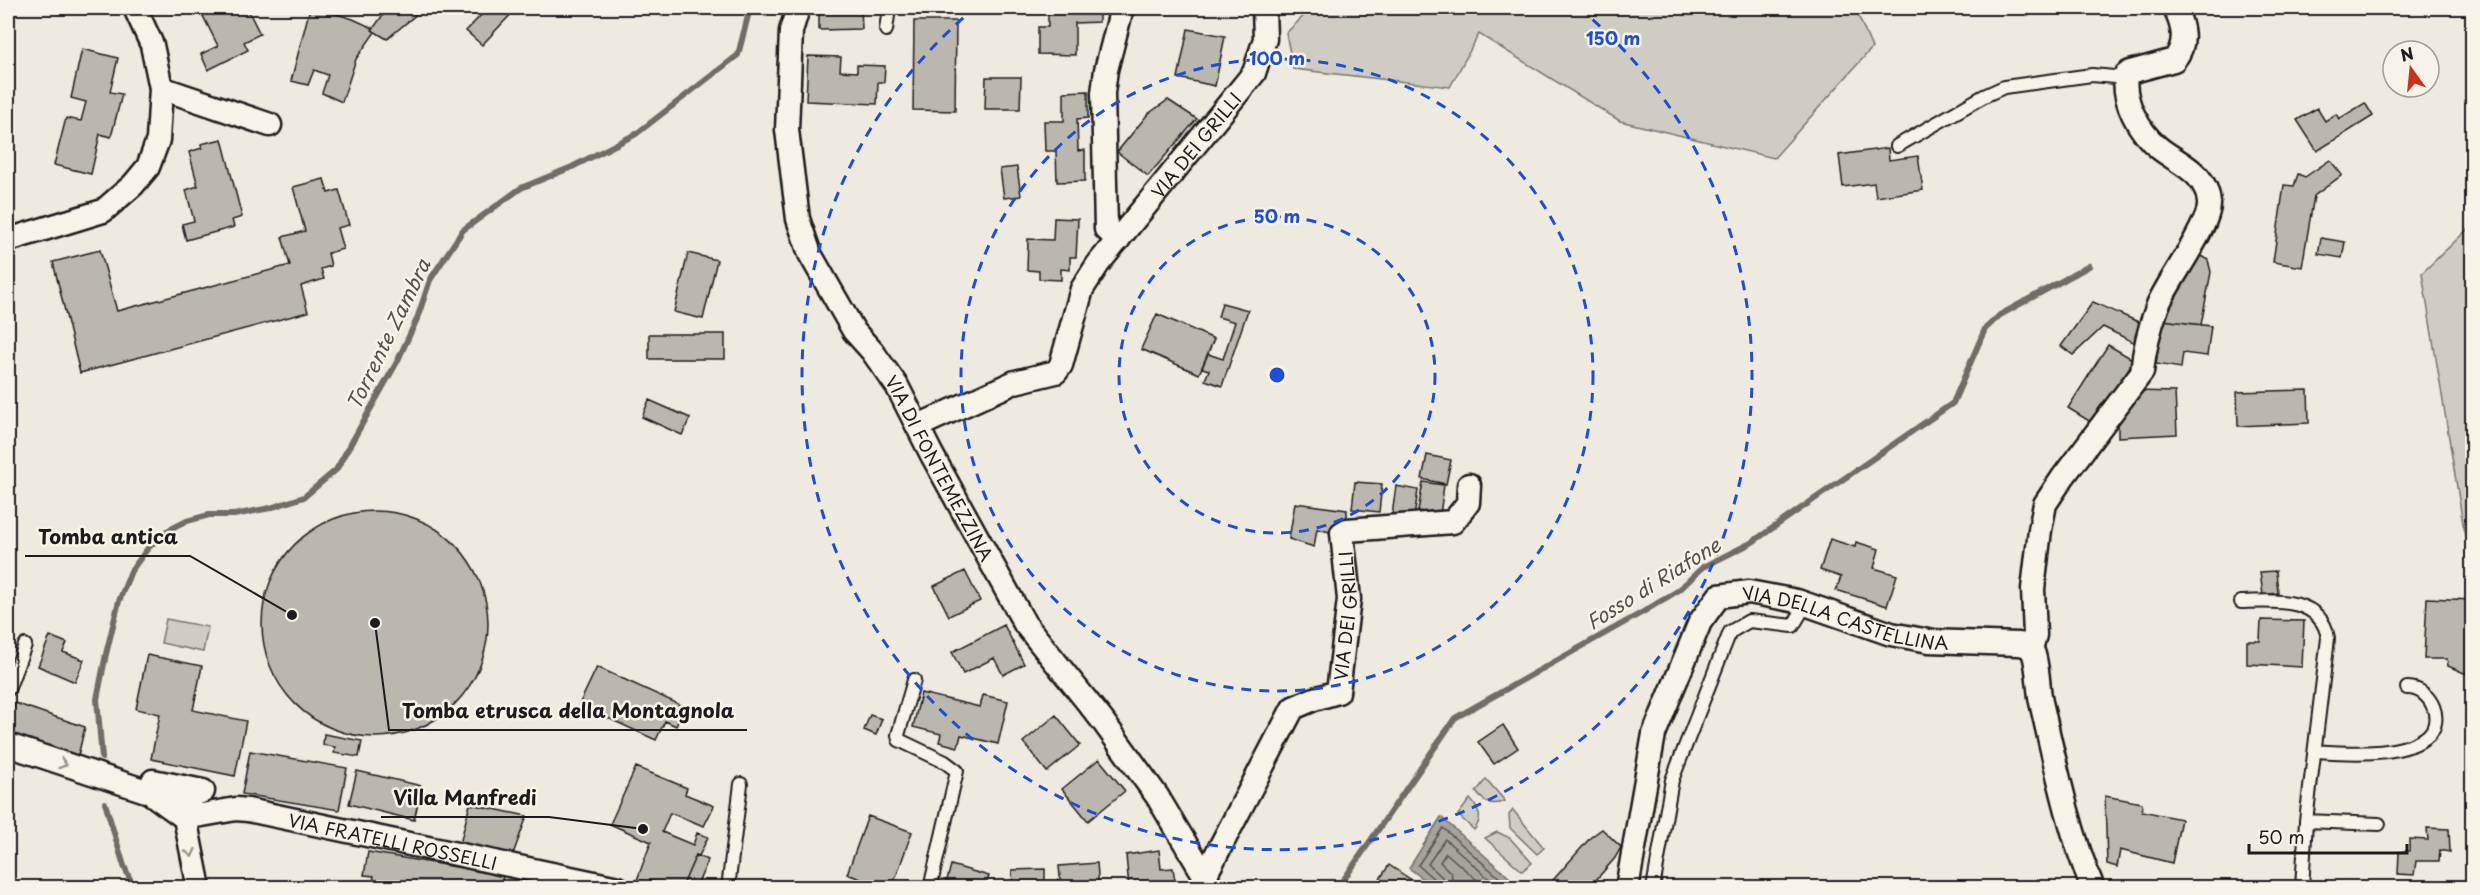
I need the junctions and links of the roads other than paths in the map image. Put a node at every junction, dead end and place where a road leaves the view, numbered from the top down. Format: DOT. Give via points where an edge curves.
graph roads {
  1 [pos="135,8"];
  2 [pos="798,8"];
  3 [pos="889,8"];
  4 [pos="1122,8"];
  5 [pos="1264,8"];
  6 [pos="2175,8"];
  7 [pos="886,30"];
  8 [pos="2126,78"];
  9 [pos="161,88"];
  10 [pos="270,125"];
  11 [pos="1897,146"];
  12 [pos="10,238"];
  13 [pos="1118,240"];
  14 [pos="918,426"];
  15 [pos="1469,484"];
  16 [pos="2241,602"];
  17 [pos="1806,604"];
  18 [pos="25,645"];
  19 [pos="2031,649"];
  20 [pos="914,680"];
  21 [pos="2407,688"];
  22 [pos="8,690"];
  23 [pos="8,745"];
  24 [pos="2315,750"];
  25 [pos="741,783"];
  26 [pos="185,818"];
  27 [pos="2306,821"];
  28 [pos="2379,824"];
  29 [pos="1209,881"];
  30 [pos="199,888"];
  31 [pos="618,888"];
  32 [pos="728,888"];
  33 [pos="930,888"];
  34 [pos="1627,888"];
  35 [pos="1653,888"];
  36 [pos="2093,888"];
  37 [pos="2302,888"];
  1 -- 9 [label="street" via="152,45"];
  2 -- 14 [label="street, VIA DI FONTEMEZZINA" via="791,31 788,130 798,219 810,254 848,321 897,386"];
  3 -- 7 [label="lane"];
  4 -- 13 [label="street" via="1103,93 1106,229"];
  5 -- 13 [label="street, VIA DEI GRILLI" via="1265,39 1254,73"];
  6 -- 8 [label="street" via="2185,35 2179,54 2161,65 2130,72"];
  8 -- 11 [label="lane" via="2092,75 2004,87"];
  8 -- 19 [label="street" via="2126,98 2143,130 2158,147 2203,182 2209,204 2203,224 2158,306 2142,372 2045,504 2033,589 2035,635"];
  9 -- 10 [label="street"];
  9 -- 12 [label="street" via="158,140 148,167 133,185 103,211"];
  13 -- 14 [label="street, VIA DEI GRILLI" via="1082,289 1056,372 1015,382"];
  14 -- 29 [label="street, VIA DI FONTEMEZZINA" via="1025,624 1157,796"];
  15 -- 29 [label="street, VIA DEI GRILLI" via="1468,503 1453,522 1342,533 1349,599 1338,692 1293,708"];
  16 -- 24 [label="lane" via="2289,602 2322,619 2328,638"];
  17 -- 19 [label="street, VIA DELLA CASTELLINA" via="1891,634 1929,641 2026,645"];
  17 -- 34 [label="street, VIA DELLA CASTELLINA" via="1749,592 1719,596 1701,622 1654,734"];
  17 -- 35 [label="lane" via="1793,626 1749,621 1730,632 1672,780"];
  18 -- 22 [label="lane"];
  19 -- 36 [label="street" via="2066,805"];
  20 -- 33 [label="lane" via="899,740 957,771"];
  21 -- 24 [label="lane" via="2423,691 2430,698 2435,718 2426,738 2409,746 2367,753"];
  23 -- 26 [label="street, one-way" via="149,792"];
  24 -- 27 [label="lane"];
  25 -- 32 [label="lane"];
  26 -- 30 [label="street, one-way"];
  26 -- 31 [label="street, VIA FRATELLI ROSSELLI" via="236,809"];
  27 -- 28 [label="lane"];
  27 -- 37 [label="lane"];
}
